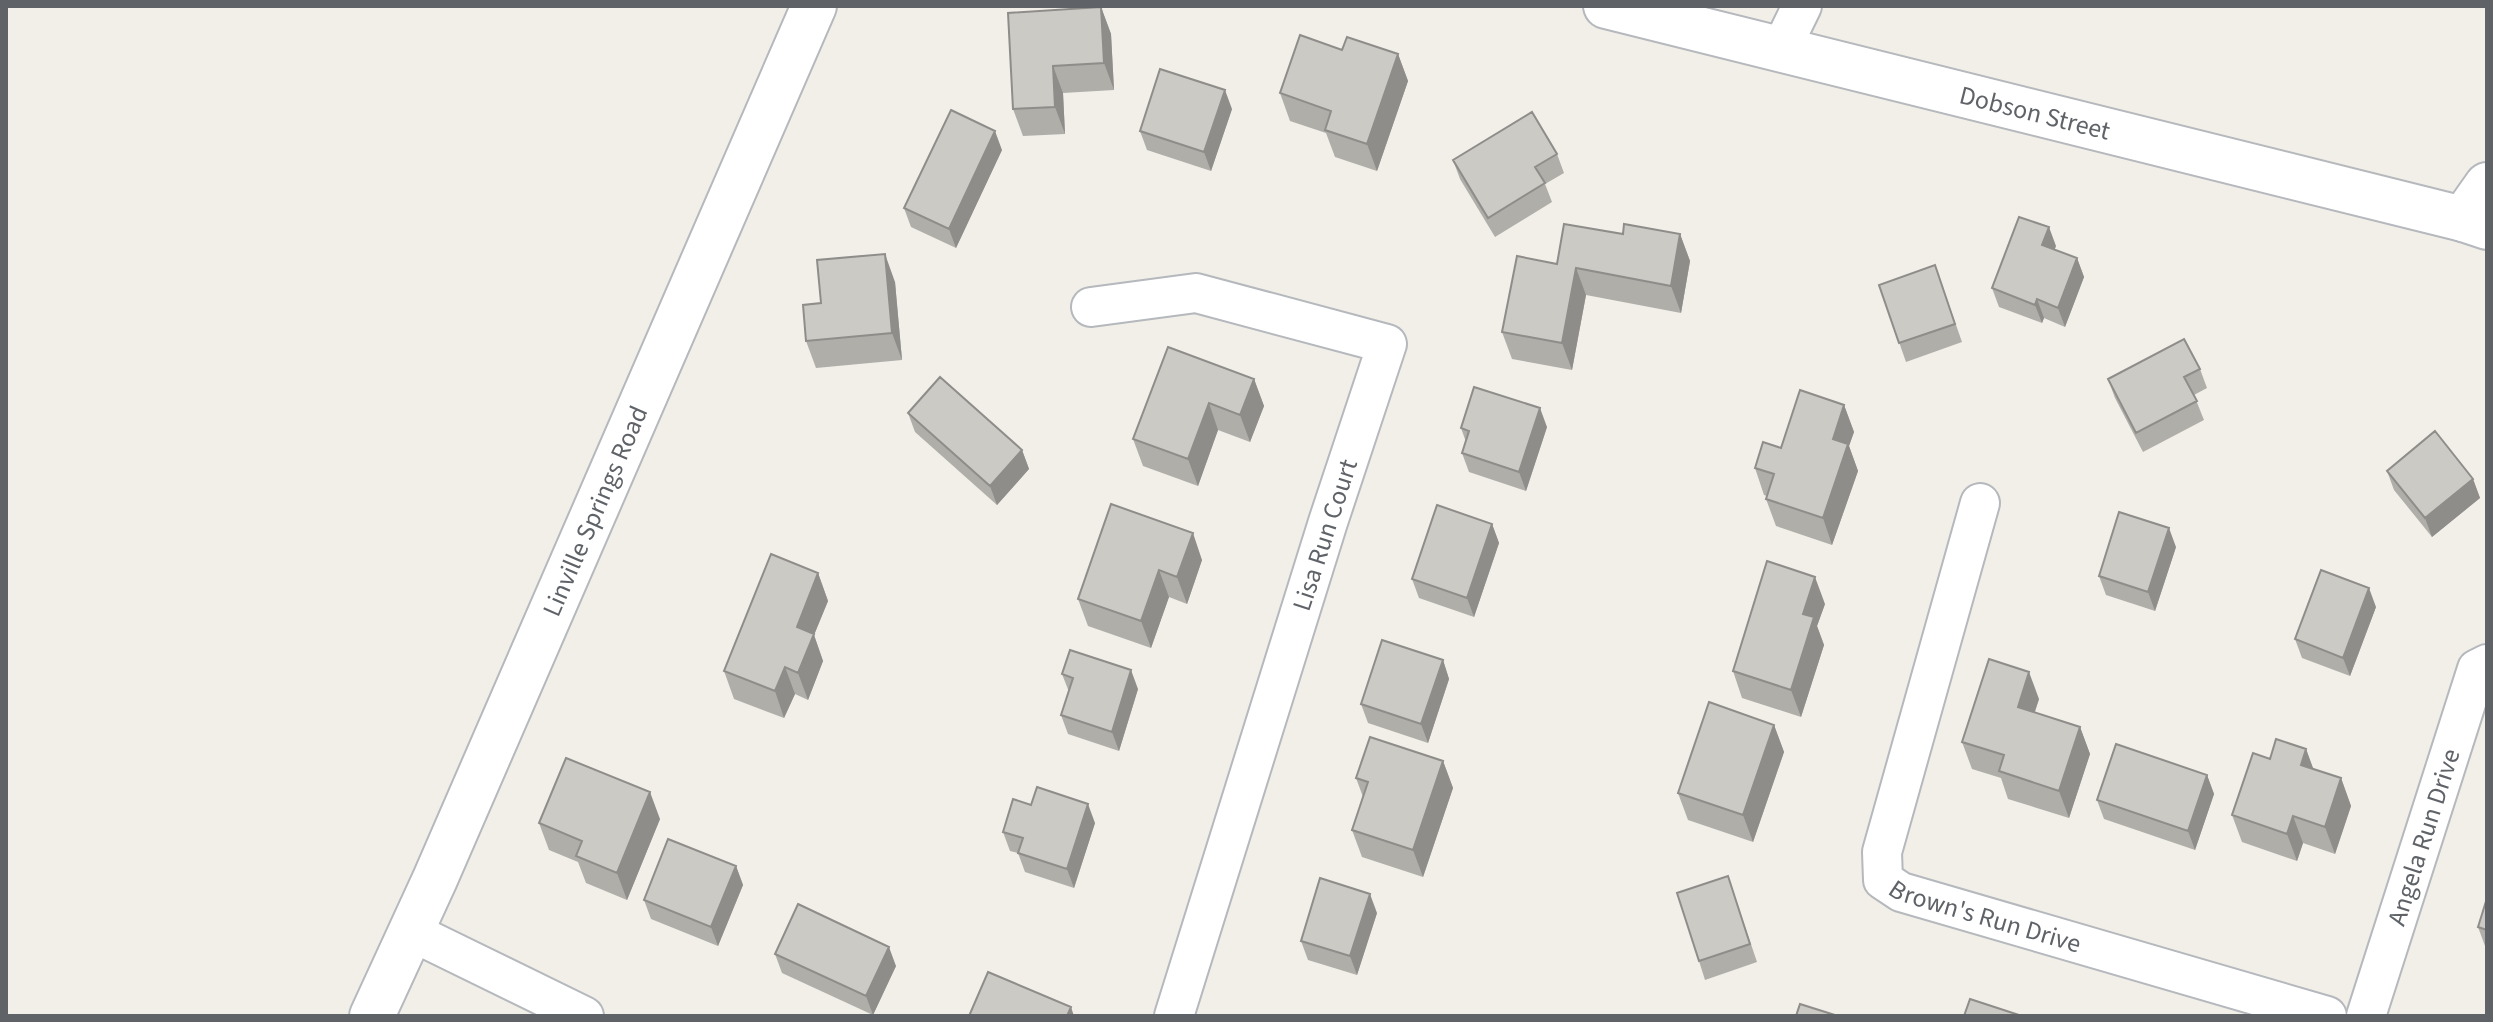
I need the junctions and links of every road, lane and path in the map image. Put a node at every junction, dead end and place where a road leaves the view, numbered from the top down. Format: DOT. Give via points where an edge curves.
graph roads {
  1 [pos="814,6"];
  2 [pos="1606,6"];
  3 [pos="1802,6"];
  4 [pos="1781,49"];
  5 [pos="2479,210"];
  6 [pos="1091,307"];
  7 [pos="1980,503"];
  8 [pos="2487,664"];
  9 [pos="412,932"];
  10 [pos="372,1016"];
  11 [pos="584,1016"];
  12 [pos="1174,1016"];
  13 [pos="2327,1016"];
  14 [pos="2366,1016"];
  1 -- 9 [label="street, Linville Springs Road"];
  2 -- 4 [label="street, Dobson Street"];
  3 -- 4 [label="street"];
  4 -- 5 [label="street, Dobson Street"];
  6 -- 12 [label="street, Lisa Run Court" via="1196,293 1387,344"];
  7 -- 13 [label="street, Brown's Run Drive" via="1882,852 1883,880 1901,892"];
  8 -- 14 [label="street, Angela Run Drive" via="2477,669"];
  9 -- 10 [label="street, Linville Springs Road"];
  9 -- 11 [label="street"];
}
